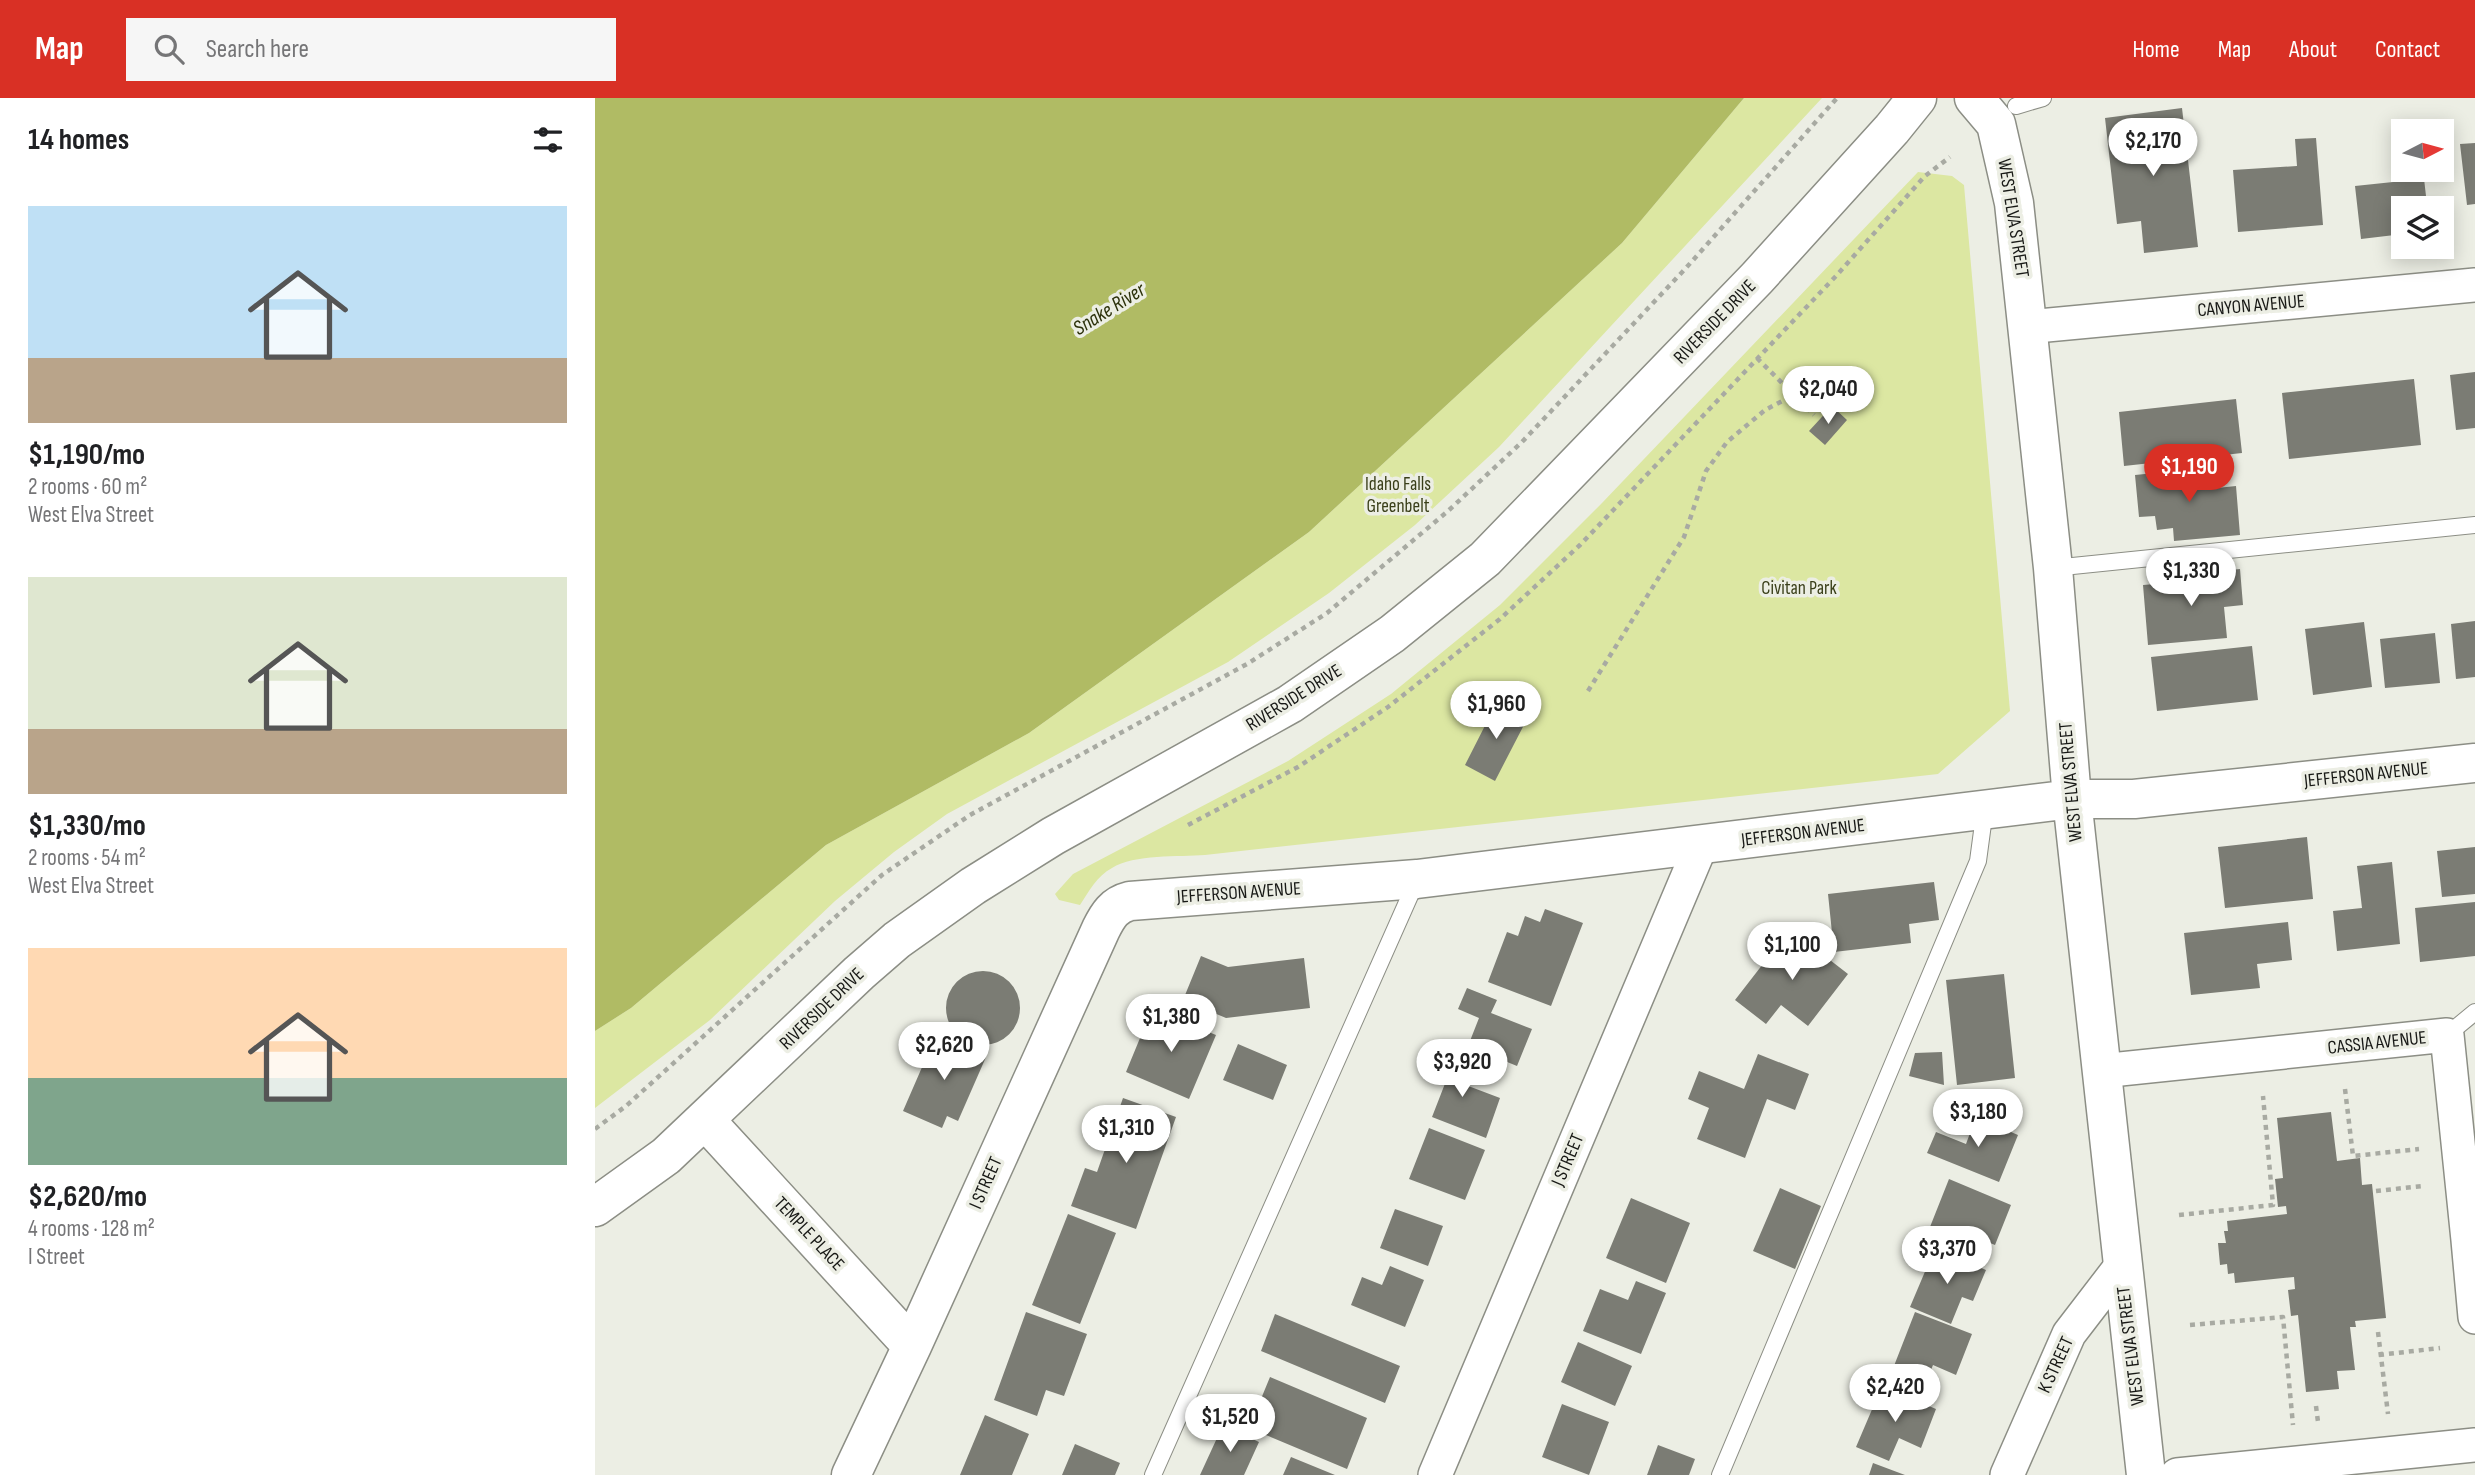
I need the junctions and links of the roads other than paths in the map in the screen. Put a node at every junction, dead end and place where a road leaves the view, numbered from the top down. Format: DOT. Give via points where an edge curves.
graph roads {
  1 [pos="1917,98"];
  2 [pos="1973,98"];
  3 [pos="2043,98"];
  4 [pos="2016,106"];
  5 [pos="2475,285"];
  6 [pos="2027,327"];
  7 [pos="2475,525"];
  8 [pos="2053,568"];
  9 [pos="2475,763"];
  10 [pos="2072,799"];
  11 [pos="1985,809"];
  12 [pos="1701,845"];
  13 [pos="1417,879"];
  14 [pos="1130,901"];
  15 [pos="2475,1012"];
  16 [pos="2447,1035"];
  17 [pos="2101,1071"];
  18 [pos="705,1120"];
  19 [pos="595,1207"];
  20 [pos="2472,1240"];
  21 [pos="2122,1265"];
  22 [pos="2475,1317"];
  23 [pos="912,1346"];
  24 [pos="2475,1445"];
  25 [pos="851,1475"];
  26 [pos="1153,1475"];
  27 [pos="1435,1475"];
  28 [pos="1720,1475"];
  29 [pos="2007,1475"];
  30 [pos="2146,1475"];
  31 [pos="2177,1475"];
  1 -- 18 [label="street, RIVERSIDE DRIVE" via="1756,278 1485,559 1392,634 1290,704 1053,836 897,940"];
  2 -- 6 [label="street, WEST ELVA STREET" via="1996,124 2014,203"];
  3 -- 4 [label="lane"];
  5 -- 6 [label="street, CANYON AVENUE"];
  6 -- 8 [label="street, WEST ELVA STREET"];
  7 -- 8 [label="lane"];
  8 -- 10 [label="street, WEST ELVA STREET"];
  9 -- 10 [label="street, JEFFERSON AVENUE" via="2134,799"];
  10 -- 11 [label="street, JEFFERSON AVENUE"];
  10 -- 17 [label="street, WEST ELVA STREET"];
  11 -- 12 [label="street, JEFFERSON AVENUE"];
  11 -- 28 [label="lane" via="1978,861"];
  12 -- 13 [label="street, JEFFERSON AVENUE"];
  12 -- 27 [label="street, J STREET"];
  13 -- 14 [label="street, JEFFERSON AVENUE"];
  13 -- 26 [label="lane"];
  14 -- 23 [label="street, I STREET" via="1112,909 1101,929"];
  15 -- 16 [label="lane"];
  16 -- 17 [label="street, CASSIA AVENUE"];
  16 -- 20 [label="street, CASSIA AVENUE"];
  17 -- 21 [label="street, WEST ELVA STREET"];
  18 -- 19 [label="street, RIVERSIDE DRIVE" via="666,1156"];
  18 -- 23 [label="street, TEMPLE PLACE"];
  20 -- 22 [label="street, CASSIA AVENUE"];
  21 -- 29 [label="street, K STREET" via="2069,1334"];
  21 -- 30 [label="street, WEST ELVA STREET"];
  23 -- 25 [label="street, I STREET"];
  24 -- 31 [label="street"];
}
